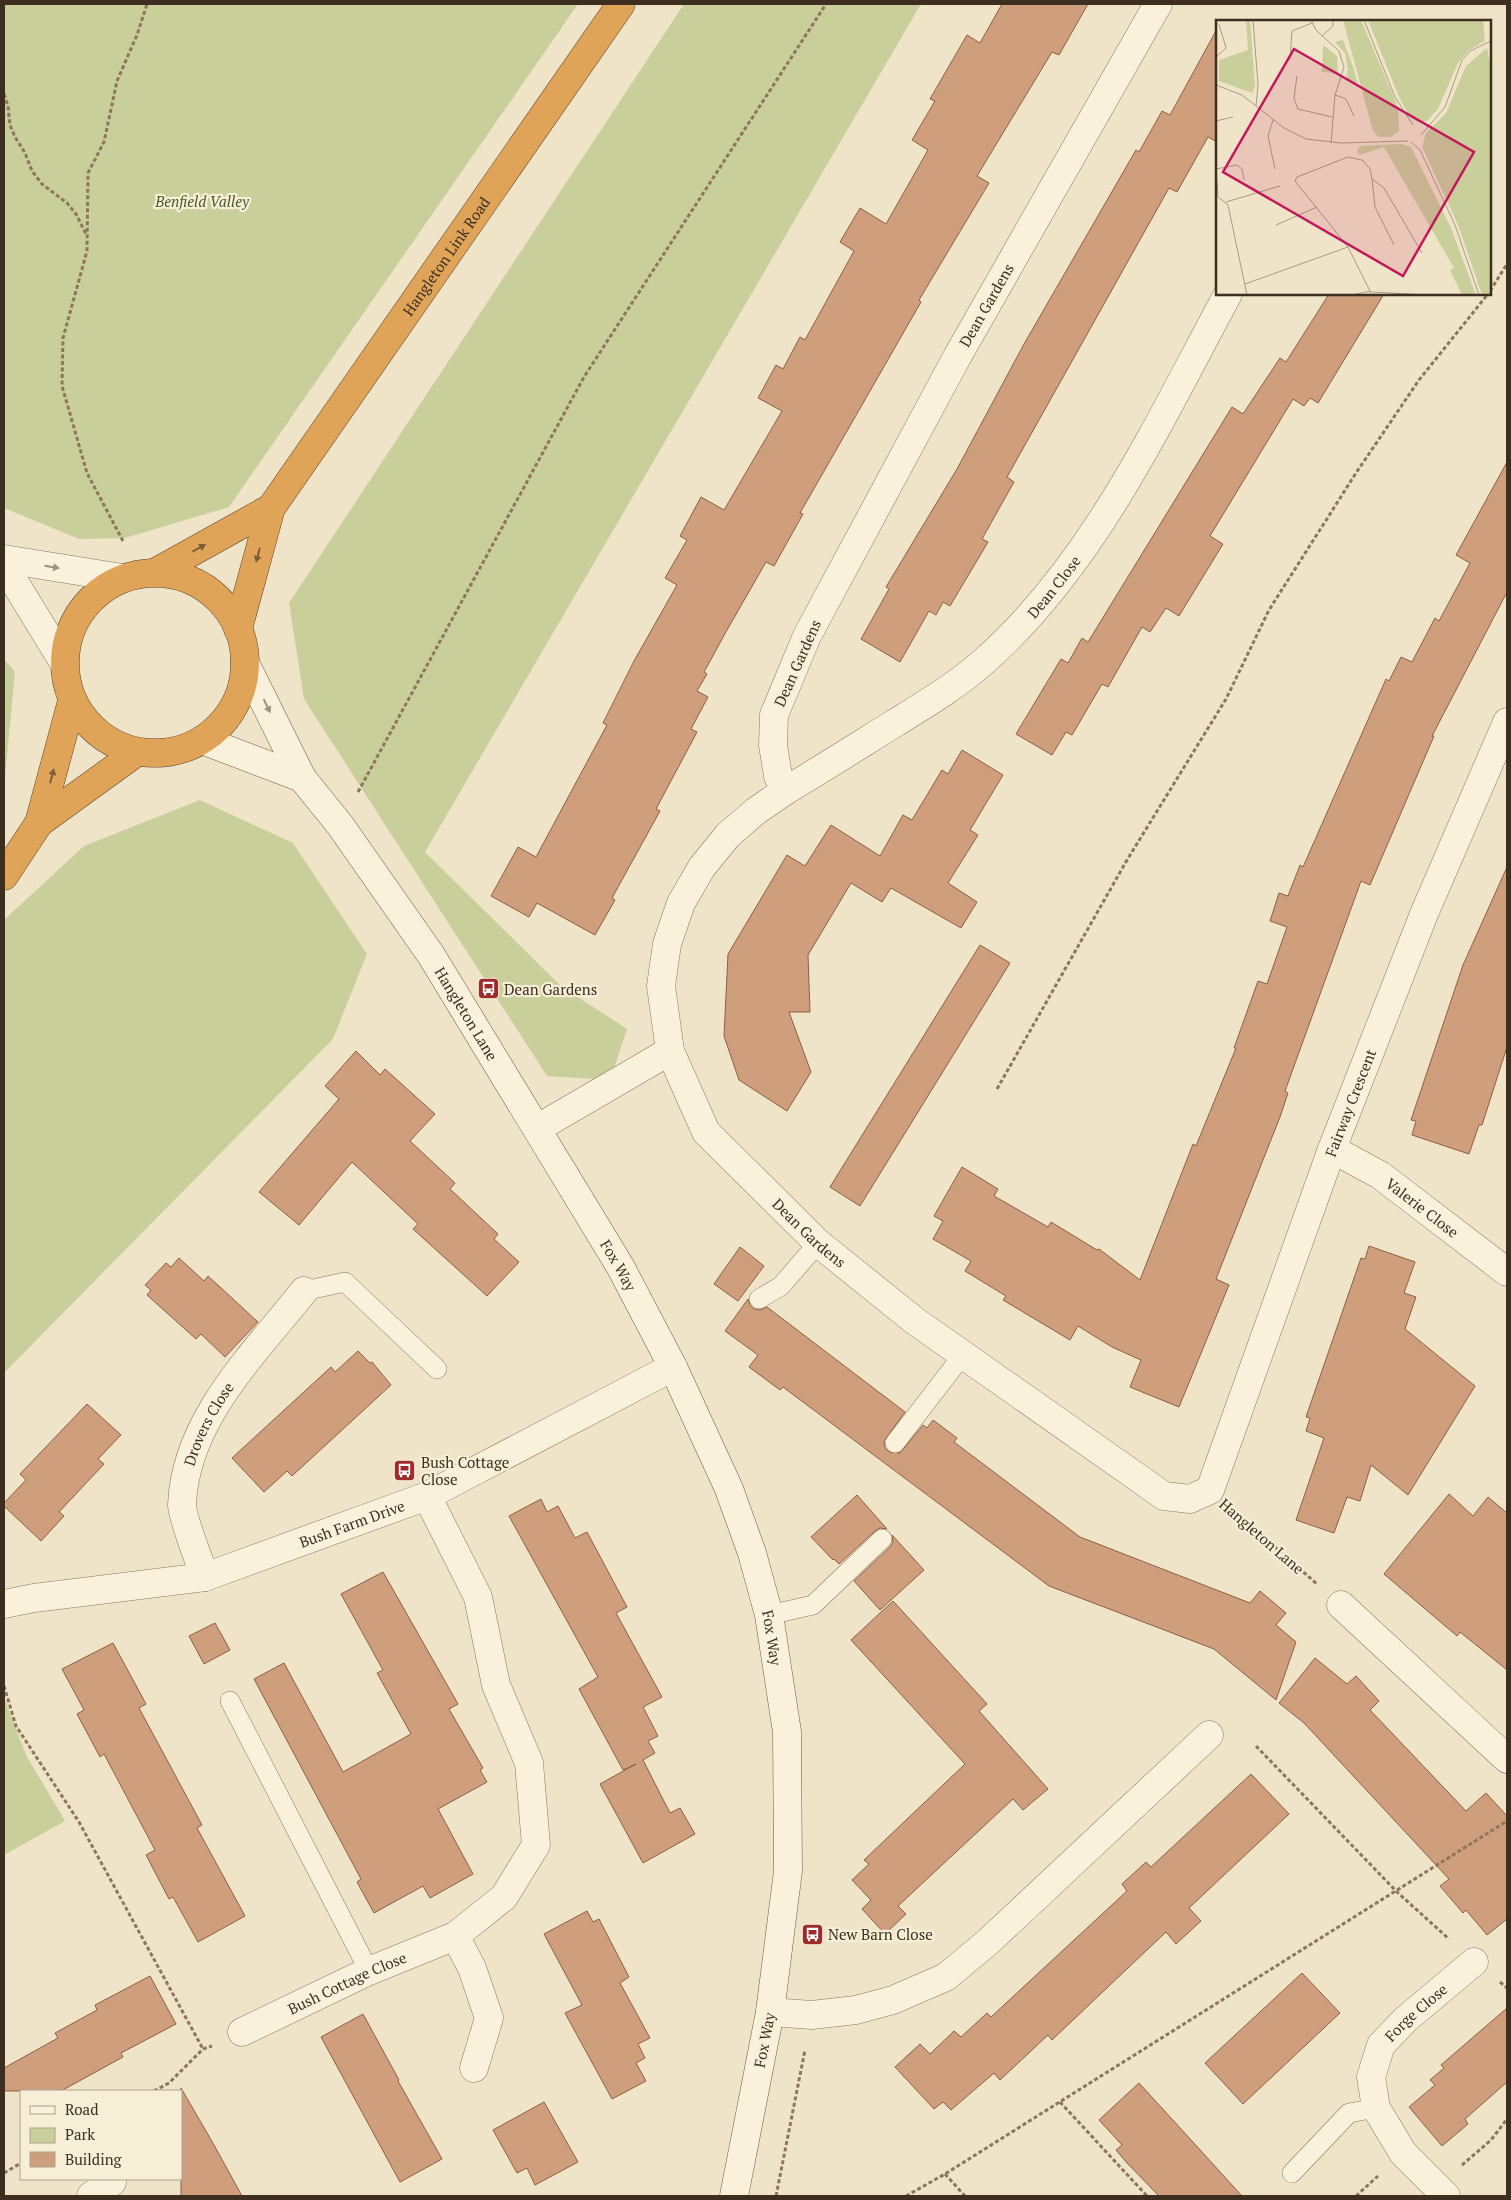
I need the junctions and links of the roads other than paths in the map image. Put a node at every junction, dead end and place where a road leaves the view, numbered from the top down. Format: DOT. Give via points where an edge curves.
graph roads {
  1 [pos="621,4"];
  2 [pos="1158,4"];
  3 [pos="1227,295"];
  4 [pos="270,508"];
  5 [pos="4,559"];
  6 [pos="4,565"];
  7 [pos="156,572"];
  8 [pos="122,578"];
  9 [pos="238,629"];
  10 [pos="64,663"];
  11 [pos="245,663"];
  12 [pos="72,701"];
  13 [pos="1507,722"];
  14 [pos="202,740"];
  15 [pos="137,752"];
  16 [pos="302,778"];
  17 [pos="785,791"];
  18 [pos="39,823"];
  19 [pos="4,876"];
  20 [pos="670,1051"];
  21 [pos="538,1128"];
  22 [pos="1332,1149"];
  23 [pos="818,1244"];
  24 [pos="1507,1272"];
  25 [pos="304,1291"];
  26 [pos="759,1299"];
  27 [pos="915,1321"];
  28 [pos="962,1356"];
  29 [pos="673,1367"];
  30 [pos="437,1369"];
  31 [pos="895,1443"];
  32 [pos="1210,1490"];
  33 [pos="427,1496"];
  34 [pos="882,1539"];
  35 [pos="205,1577"];
  36 [pos="4,1604"];
  37 [pos="1341,1604"];
  38 [pos="769,1615"];
  39 [pos="230,1701"];
  40 [pos="1210,1735"];
  41 [pos="1507,1759"];
  42 [pos="455,1936"];
  43 [pos="1474,1962"];
  44 [pos="369,1971"];
  45 [pos="770,2012"];
  46 [pos="242,2032"];
  47 [pos="474,2068"];
  48 [pos="1376,2108"];
  49 [pos="1292,2173"];
  50 [pos="1442,2191"];
  51 [pos="734,2196"];
  1 -- 4 [label="highway, Hangleton Link Road"];
  2 -- 17 [label="street, Dean Gardens" via="956,357 807,636 774,715 773,745 778,776"];
  3 -- 17 [label="street, Dean Close" via="1121,490 1081,551 1027,621 981,665"];
  7 -- 4 [label="highway, Hangleton Link Road, one-way"];
  4 -- 9 [label="highway, Hangleton Link Road, one-way"];
  5 -- 8 [label="street, one-way"];
  6 -- 10 [label="street"];
  7 -- 8 [label="highway"];
  7 -- 9 [label="highway" via="190,580 219,600"];
  8 -- 10 [label="highway" via="92,597 72,625"];
  9 -- 11 [label="highway"];
  10 -- 12 [label="highway"];
  11 -- 14 [label="highway" via="240,693 225,720"];
  11 -- 16 [label="street, Hangleton Lane, one-way"];
  12 -- 15 [label="highway" via="88,724 111,742"];
  18 -- 12 [label="highway, one-way"];
  13 -- 22 [label="street, Fairway Crescent" via="1424,914"];
  14 -- 15 [label="highway" via="171,752"];
  14 -- 16 [label="street"];
  15 -- 18 [label="highway"];
  16 -- 21 [label="street, Hangleton Lane" via="340,825 431,955"];
  17 -- 20 [label="street, Dean Gardens" via="728,836 702,867 681,903 667,944 661,986"];
  18 -- 19 [label="highway"];
  20 -- 21 [label="street"];
  20 -- 23 [label="street, Dean Gardens" via="706,1132"];
  21 -- 29 [label="street, Fox Way" via="620,1266"];
  22 -- 24 [label="street, Valerie Close" via="1380,1175"];
  22 -- 32 [label="street, Fairway Crescent"];
  23 -- 26 [label="lane" via="781,1286"];
  23 -- 27 [label="street, Dean Gardens"];
  25 -- 30 [label="lane" via="345,1282"];
  25 -- 35 [label="street, Drovers Close" via="219,1399 190,1458 182,1507"];
  27 -- 28 [label="street, Hangleton Lane"];
  28 -- 31 [label="lane"];
  28 -- 32 [label="street, Hangleton Lane" via="1164,1496 1190,1499"];
  29 -- 33 [label="street, Bush Farm Drive"];
  29 -- 38 [label="street, Fox Way" via="729,1489 752,1553"];
  33 -- 35 [label="street, Bush Farm Drive"];
  33 -- 42 [label="street, Bush Cottage Close" via="478,1597 496,1685 529,1763 536,1845 504,1896"];
  34 -- 38 [label="lane" via="813,1605"];
  35 -- 36 [label="street, Bush Farm Drive"];
  37 -- 41 [label="street"];
  38 -- 45 [label="street, Fox Way" via="787,1732 788,1861"];
  39 -- 44 [label="lane"];
  40 -- 45 [label="street" via="946,1978 894,2000 856,2010 812,2015"];
  42 -- 44 [label="street, Bush Cottage Close"];
  42 -- 47 [label="street" via="472,1968 489,2018"];
  43 -- 48 [label="street, Forge Close" via="1406,2019 1381,2045 1371,2077"];
  44 -- 46 [label="street, Bush Cottage Close"];
  45 -- 51 [label="street, Fox Way"];
  48 -- 49 [label="lane" via="1349,2113"];
  48 -- 50 [label="street, Forge Close" via="1403,2153"];
}
